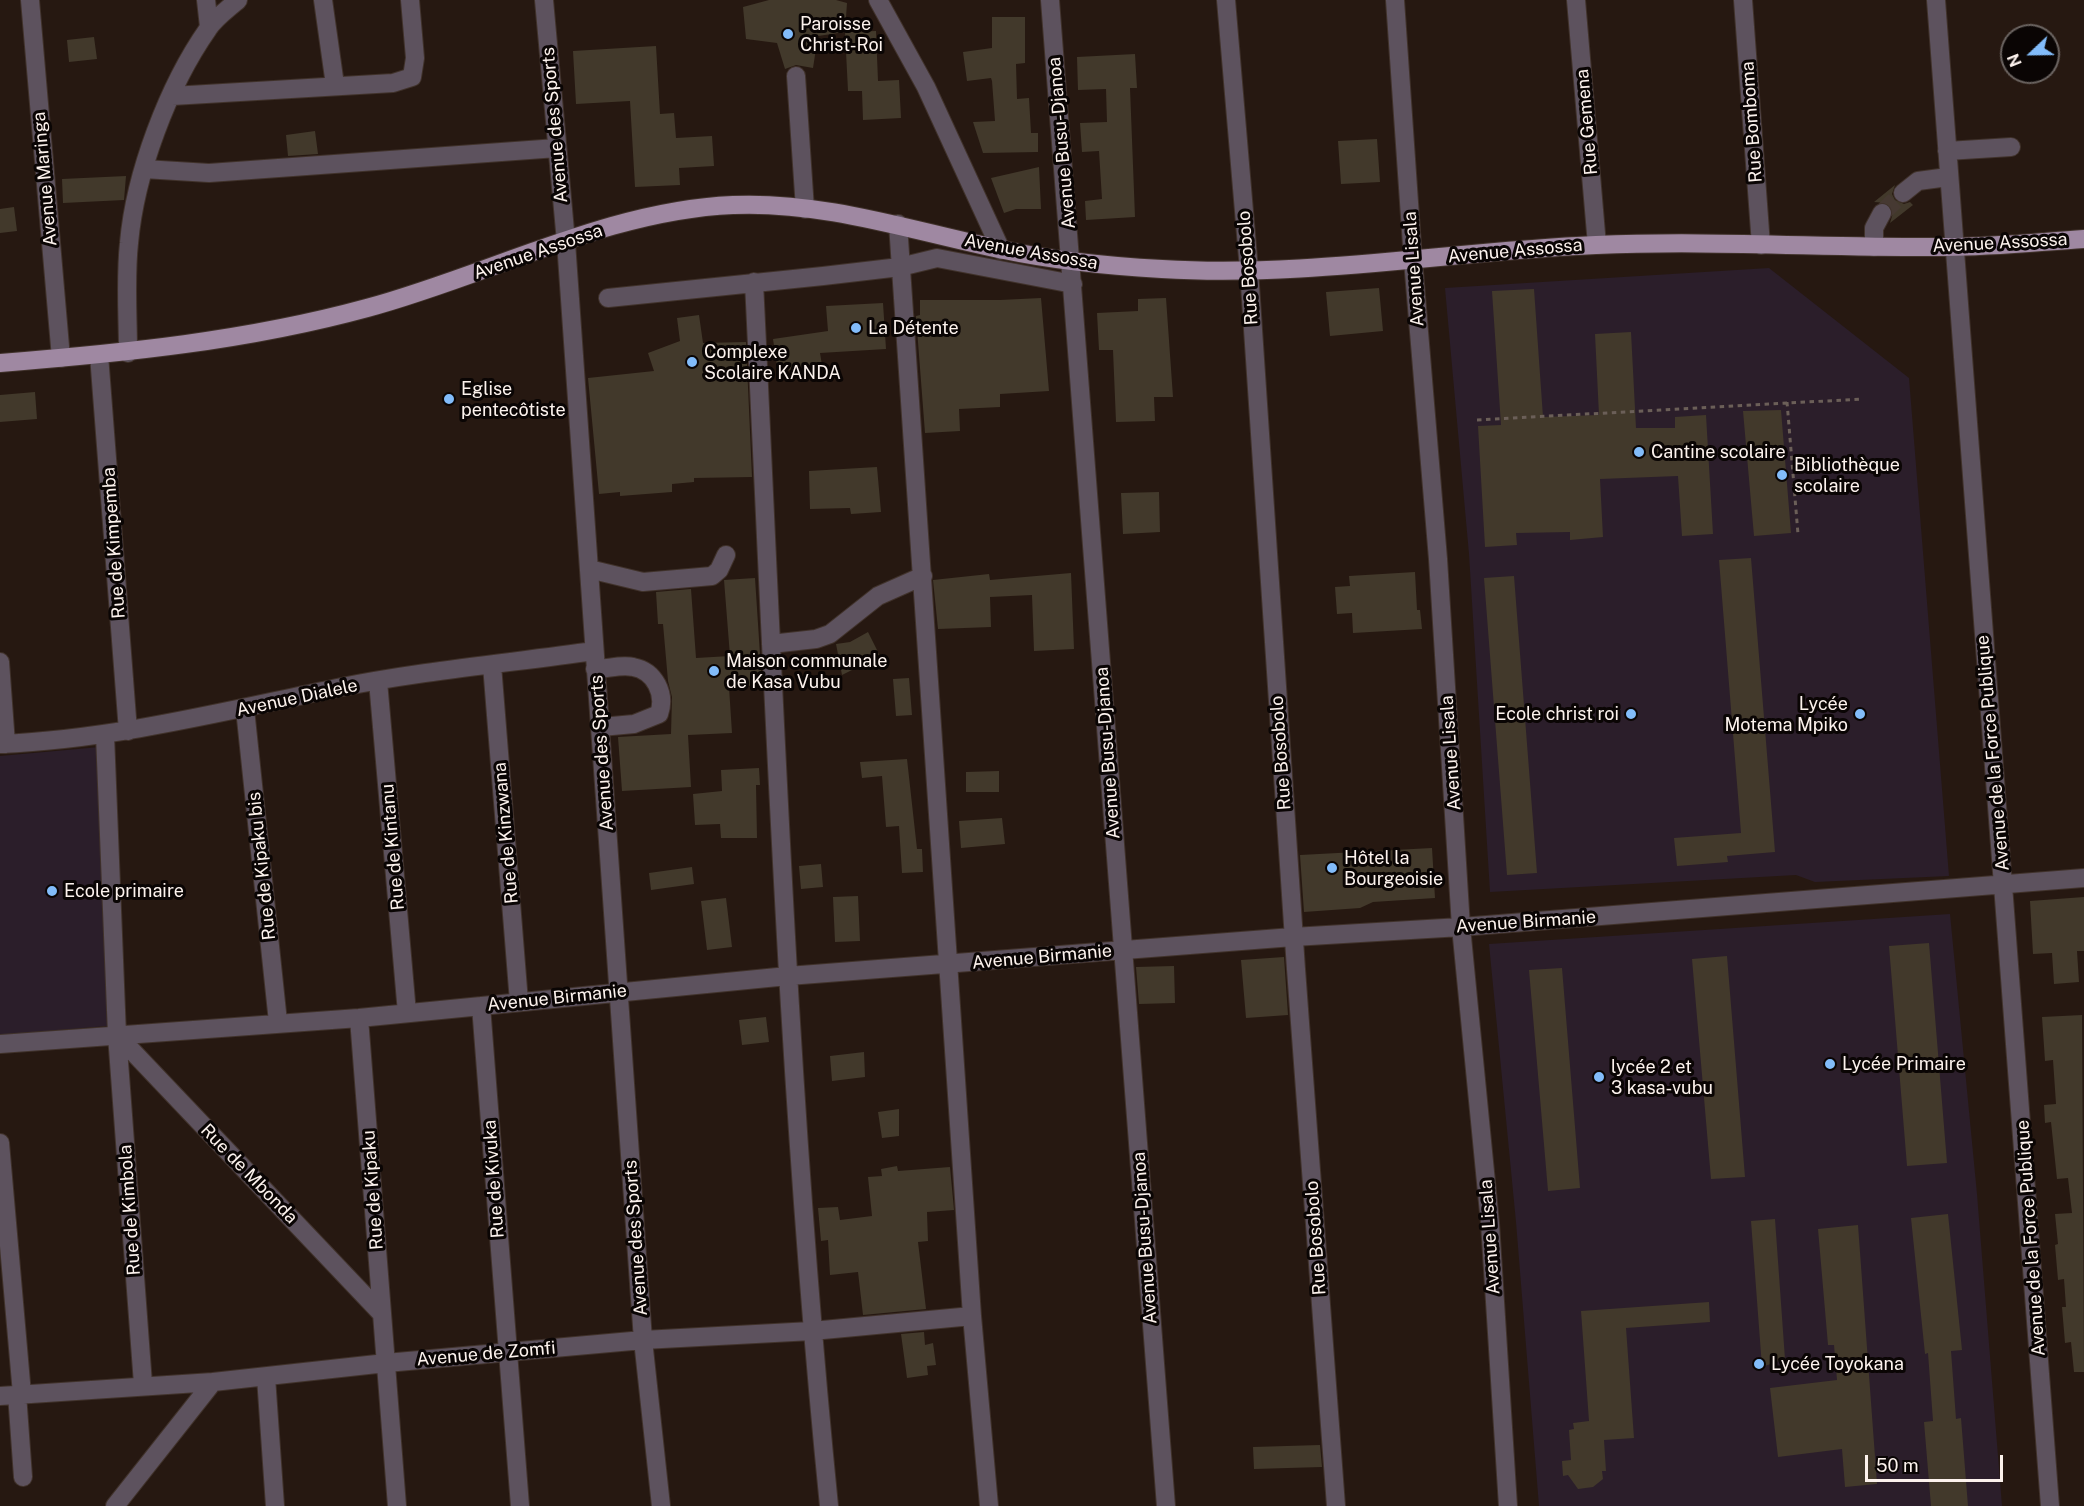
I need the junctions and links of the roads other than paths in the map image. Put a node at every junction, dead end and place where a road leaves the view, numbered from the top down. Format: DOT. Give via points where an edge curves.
graph roads {
  1 [pos="30,0"];
  2 [pos="207,0"];
  3 [pos="238,0"];
  4 [pos="323,0"];
  5 [pos="410,0"];
  6 [pos="544,0"];
  7 [pos="878,0"];
  8 [pos="1050,0"];
  9 [pos="1226,0"];
  10 [pos="1395,0"];
  11 [pos="1576,0"];
  12 [pos="1743,0"];
  13 [pos="1936,0"];
  14 [pos="209,27"];
  15 [pos="796,76"];
  16 [pos="335,85"];
  17 [pos="172,96"];
  18 [pos="2010,147"];
  19 [pos="557,148"];
  20 [pos="1947,151"];
  21 [pos="144,169"];
  22 [pos="1948,177"];
  23 [pos="1903,193"];
  24 [pos="805,209"];
  25 [pos="1882,213"];
  26 [pos="898,224"];
  27 [pos="2084,239"];
  28 [pos="566,242"];
  29 [pos="1597,244"];
  30 [pos="1761,245"];
  31 [pos="1874,247"];
  32 [pos="1953,247"];
  33 [pos="1001,250"];
  34 [pos="1413,260"];
  35 [pos="1072,261"];
  36 [pos="900,267"];
  37 [pos="1249,270"];
  38 [pos="754,282"];
  39 [pos="1073,284"];
  40 [pos="608,298"];
  41 [pos="128,353"];
  42 [pos="99,355"];
  43 [pos="61,358"];
  44 [pos="0,363"];
  45 [pos="726,555"];
  46 [pos="589,569"];
  47 [pos="923,576"];
  48 [pos="771,644"];
  49 [pos="595,660"];
  50 [pos="0,662"];
  51 [pos="492,665"];
  52 [pos="378,681"];
  53 [pos="245,709"];
  54 [pos="601,727"];
  55 [pos="128,731"];
  56 [pos="105,735"];
  57 [pos="3,744"];
  58 [pos="2084,878"];
  59 [pos="2004,885"];
  60 [pos="1461,927"];
  61 [pos="1293,937"];
  62 [pos="1122,949"];
  63 [pos="948,965"];
  64 [pos="788,976"];
  65 [pos="618,992"];
  66 [pos="519,1002"];
  67 [pos="482,1006"];
  68 [pos="407,1013"];
  69 [pos="359,1018"];
  70 [pos="278,1022"];
  71 [pos="117,1035"];
  72 [pos="0,1044"];
  73 [pos="0,1143"];
  74 [pos="382,1314"];
  75 [pos="972,1316"];
  76 [pos="812,1331"];
  77 [pos="643,1340"];
  78 [pos="507,1352"];
  79 [pos="386,1363"];
  80 [pos="266,1377"];
  81 [pos="213,1382"];
  82 [pos="143,1384"];
  83 [pos="13,1395"];
  84 [pos="23,1477"];
  85 [pos="115,1506"];
  86 [pos="275,1506"];
  87 [pos="397,1506"];
  88 [pos="520,1506"];
  89 [pos="662,1506"];
  90 [pos="830,1506"];
  91 [pos="989,1506"];
  92 [pos="1166,1506"];
  93 [pos="1336,1506"];
  94 [pos="1508,1506"];
  95 [pos="2050,1506"];
  1 -- 43 [label="street, Avenue Maringa"];
  2 -- 14 [label="street"];
  3 -- 14 [label="street"];
  4 -- 16 [label="street"];
  5 -- 16 [label="street" via="415,58 412,77 393,83"];
  6 -- 19 [label="street, Avenue des Sports"];
  7 -- 33 [label="street" via="926,87"];
  8 -- 35 [label="street, Avenue Busu-Djanoa"];
  9 -- 37 [label="street, Rue Bosobolo"];
  10 -- 34 [label="street, Avenue Lisala"];
  11 -- 29 [label="street, Rue Gemena"];
  12 -- 30 [label="street, Rue Bomboma"];
  13 -- 20 [label="street, Avenue de la Force Publique"];
  14 -- 17 [label="street"];
  15 -- 24 [label="street"];
  16 -- 17 [label="street"];
  17 -- 21 [label="street"];
  18 -- 20 [label="street"];
  19 -- 21 [label="street" via="209,173"];
  19 -- 28 [label="street, Avenue des Sports"];
  20 -- 22 [label="street, Avenue de la Force Publique"];
  21 -- 41 [label="street" via="129,243"];
  22 -- 23 [label="street" via="1918,181"];
  22 -- 32 [label="street, Avenue de la Force Publique"];
  24 -- 26 [label="main road, Avenue Assossa"];
  24 -- 28 [label="main road, Avenue Assossa" via="713,207 602,228"];
  25 -- 31 [label="street" via="1874,228"];
  26 -- 33 [label="main road, Avenue Assossa"];
  26 -- 36 [label="street"];
  27 -- 32 [label="main road, Avenue Assossa"];
  28 -- 41 [label="main road, Avenue Assossa" via="365,309 227,340"];
  28 -- 46 [label="street, Avenue des Sports"];
  29 -- 30 [label="main road, Avenue Assossa"];
  29 -- 34 [label="main road, Avenue Assossa"];
  30 -- 31 [label="main road, Avenue Assossa"];
  31 -- 32 [label="main road, Avenue Assossa"];
  32 -- 59 [label="street, Avenue de la Force Publique"];
  33 -- 35 [label="main road, Avenue Assossa"];
  34 -- 37 [label="main road, Avenue Assossa"];
  34 -- 60 [label="street, Avenue Lisala" via="1438,559"];
  35 -- 37 [label="main road, Avenue Assossa" via="1170,269"];
  35 -- 39 [label="street, Avenue Busu-Djanoa"];
  36 -- 38 [label="street"];
  36 -- 39 [label="street" via="948,258"];
  36 -- 47 [label="street"];
  37 -- 61 [label="street, Rue Bosobolo"];
  38 -- 40 [label="street"];
  38 -- 48 [label="street"];
  39 -- 62 [label="street, Avenue Busu-Djanoa"];
  41 -- 42 [label="main road, Avenue Assossa"];
  42 -- 43 [label="main road, Avenue Assossa"];
  42 -- 55 [label="street, Rue de Kimpemba"];
  43 -- 44 [label="main road, Avenue Assossa"];
  45 -- 46 [label="street" via="712,576 643,582"];
  46 -- 49 [label="street, Avenue des Sports"];
  47 -- 48 [label="street" via="878,596 830,634"];
  47 -- 63 [label="street"];
  48 -- 64 [label="street"];
  49 -- 51 [label="street, Avenue Dialele"];
  49 -- 54 [label="street, Avenue des Sports"];
  49 -- 54 [label="street, Avenue Dialele" via="648,674 660,690 662,704 659,714 634,724"];
  50 -- 57 [label="street"];
  51 -- 52 [label="street, Avenue Dialele"];
  51 -- 66 [label="street, Rue de Kinzwana"];
  52 -- 53 [label="street, Avenue Dialele"];
  52 -- 68 [label="street, Rue de Kintanu"];
  53 -- 55 [label="street, Avenue Dialele"];
  53 -- 70 [label="street, Rue de Kipaku bis"];
  54 -- 65 [label="street, Avenue des Sports"];
  55 -- 56 [label="street, Avenue Dialele"];
  56 -- 57 [label="street, Avenue Dialele"];
  56 -- 71 [label="street"];
  58 -- 59 [label="street, Avenue Birmanie"];
  59 -- 60 [label="street, Avenue Birmanie"];
  59 -- 95 [label="street, Avenue de la Force Publique"];
  60 -- 61 [label="street, Avenue Birmanie"];
  60 -- 94 [label="street, Avenue Lisala" via="1490,1223"];
  61 -- 62 [label="street, Avenue Birmanie"];
  61 -- 93 [label="street, Rue Bosobolo"];
  62 -- 63 [label="street, Avenue Birmanie"];
  62 -- 92 [label="street, Avenue Busu-Djanoa"];
  63 -- 64 [label="street, Avenue Birmanie"];
  63 -- 75 [label="street"];
  64 -- 65 [label="street, Avenue Birmanie"];
  64 -- 76 [label="street"];
  65 -- 66 [label="street, Avenue Birmanie"];
  65 -- 77 [label="street, Avenue des Sports"];
  66 -- 67 [label="street, Avenue Birmanie"];
  67 -- 68 [label="street, Avenue Birmanie"];
  67 -- 78 [label="street, Rue de Kivuka"];
  68 -- 69 [label="street, Avenue Birmanie"];
  69 -- 70 [label="street, Avenue Birmanie"];
  69 -- 74 [label="street, Rue de Kipaku"];
  70 -- 71 [label="street, Avenue Birmanie"];
  71 -- 72 [label="street, Avenue Birmanie"];
  71 -- 74 [label="street, Rue de Mbonda"];
  71 -- 82 [label="street, Rue de Kimbola"];
  73 -- 83 [label="street"];
  74 -- 79 [label="street, Rue de Kipaku"];
  75 -- 76 [label="street, Avenue de Zomfi"];
  75 -- 91 [label="street"];
  76 -- 77 [label="street, Avenue de Zomfi"];
  76 -- 90 [label="street"];
  77 -- 78 [label="street, Avenue de Zomfi"];
  77 -- 89 [label="street, Avenue des Sports"];
  78 -- 79 [label="street, Avenue de Zomfi"];
  78 -- 88 [label="street, Rue de Kivuka"];
  79 -- 80 [label="street, Avenue de Zomfi"];
  79 -- 87 [label="street, Rue de Kipaku"];
  80 -- 81 [label="street, Avenue de Zomfi"];
  80 -- 86 [label="street"];
  81 -- 82 [label="street, Avenue de Zomfi"];
  81 -- 85 [label="street"];
  82 -- 83 [label="street, Avenue de Zomfi"];
  83 -- 84 [label="street"];
}
